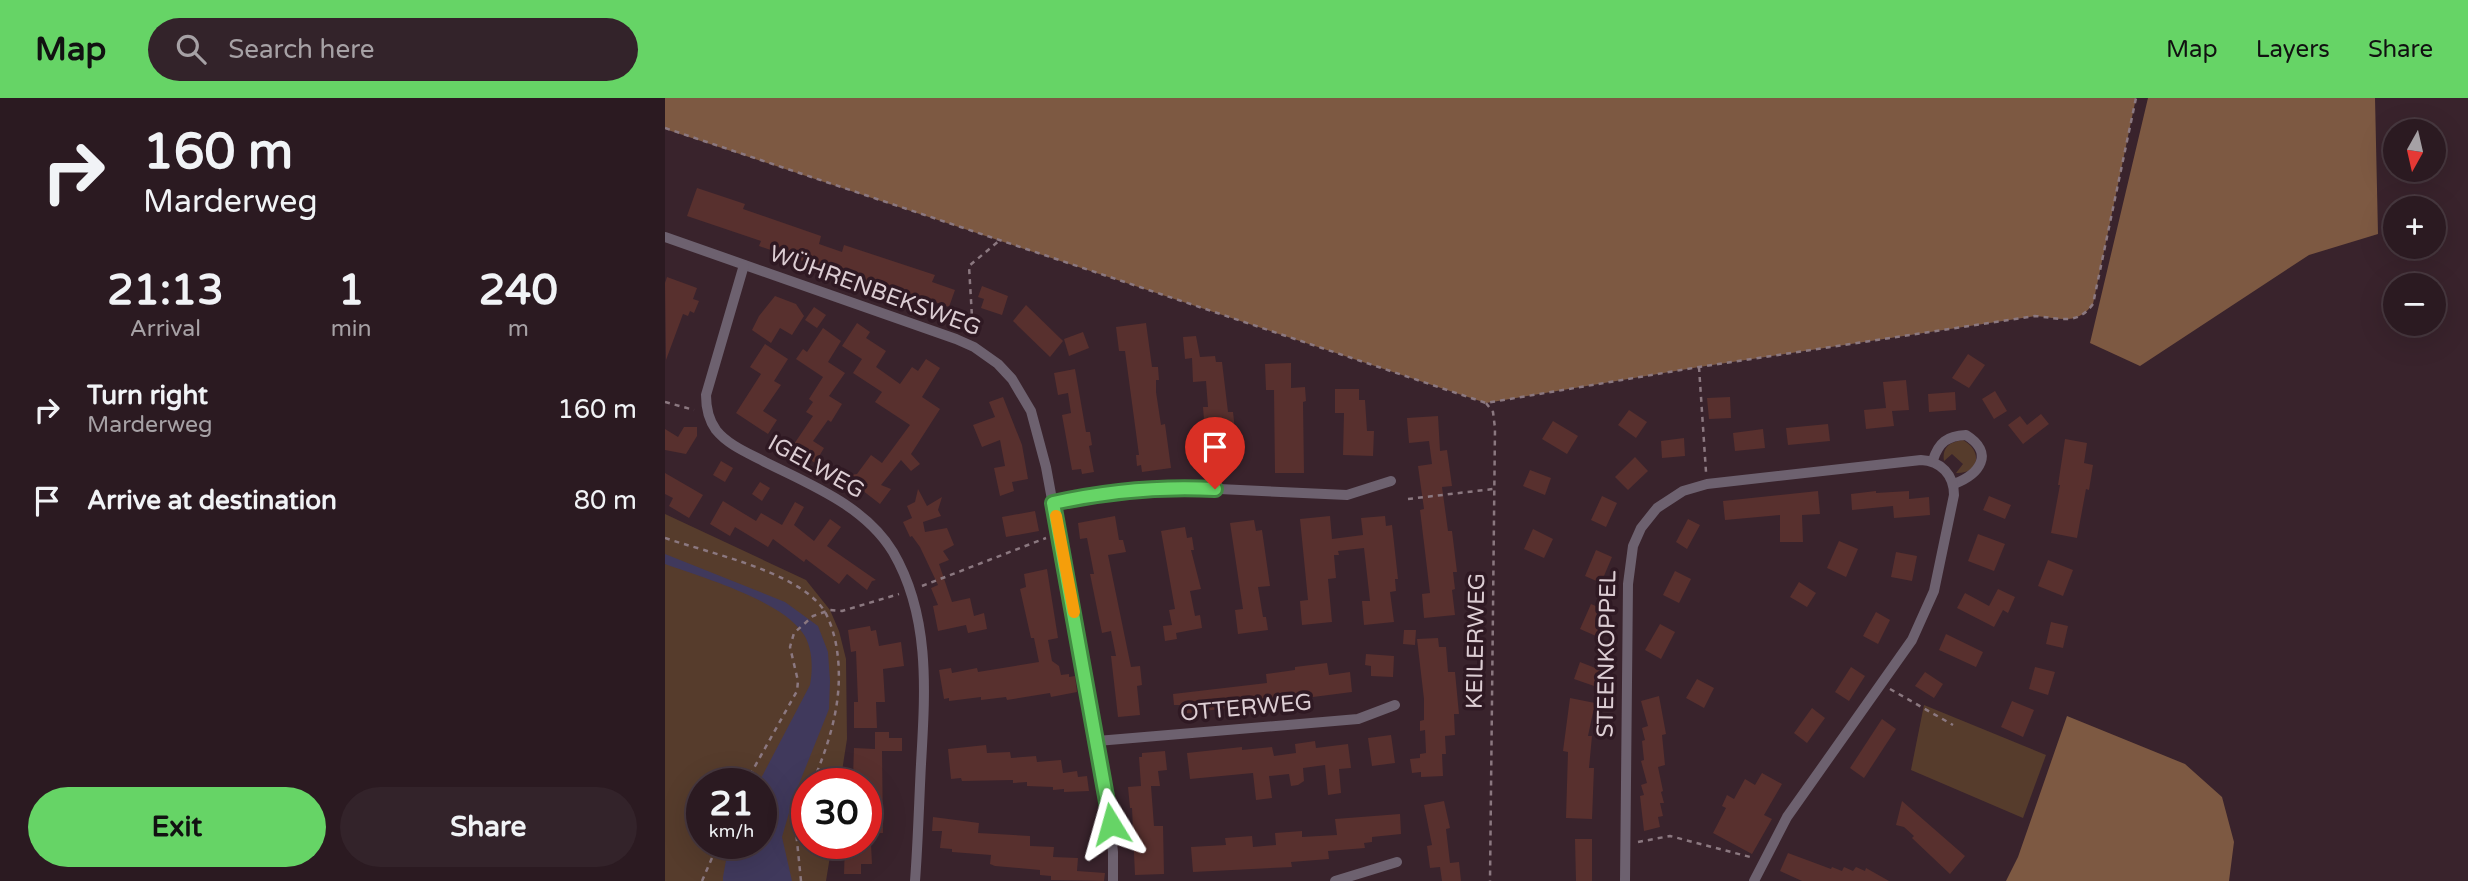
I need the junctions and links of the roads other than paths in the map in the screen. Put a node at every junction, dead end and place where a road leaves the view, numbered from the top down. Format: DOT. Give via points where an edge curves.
graph roads {
  1 [pos="665,237"];
  2 [pos="744,265"];
  3 [pos="1933,460"];
  4 [pos="1391,481"];
  5 [pos="1954,484"];
  6 [pos="1053,503"];
  7 [pos="1395,705"];
  8 [pos="1097,741"];
  9 [pos="1397,862"];
  10 [pos="915,881"];
  11 [pos="1113,881"];
  12 [pos="1335,881"];
  13 [pos="1625,881"];
  14 [pos="1754,881"];
  1 -- 2 [label="street, WÜHRENBEKSWEG"];
  2 -- 6 [label="street, WÜHRENBEKSWEG" via="921,325 974,347 998,364 1031,411"];
  2 -- 10 [label="street, IGELWEG" via="706,395 708,414 717,432 731,444 859,513 892,551 911,591 923,658 924,716"];
  3 -- 5 [label="street"];
  3 -- 5 [label="street" via="1945,439 1966,435 1976,441 1982,461 1965,480"];
  3 -- 13 [label="street, STEENKOPPEL" via="1707,484 1683,491 1657,508 1641,528 1631,556 1627,600"];
  4 -- 6 [label="street" via="1347,495 1144,488"];
  5 -- 14 [label="street" via="1934,591 1912,640 1787,817"];
  6 -- 8 [label="street, WÜHRENBEKSWEG"];
  7 -- 8 [label="street, OTTERWEG" via="1357,719"];
  8 -- 11 [label="street, WÜHRENBEKSWEG" via="1111,824"];
  9 -- 12 [label="street"];
}
